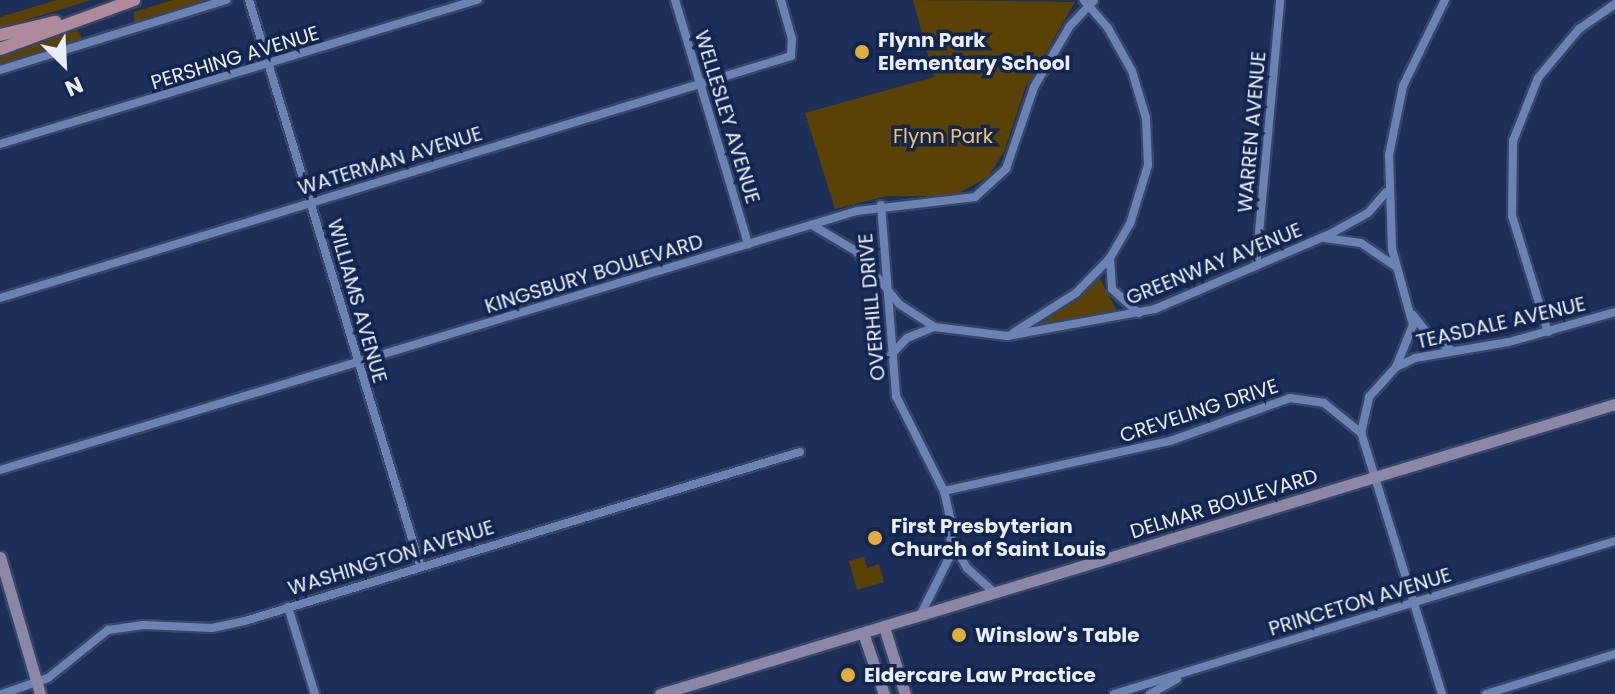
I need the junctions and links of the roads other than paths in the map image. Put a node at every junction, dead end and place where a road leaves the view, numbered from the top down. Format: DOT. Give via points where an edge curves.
graph roads {
  1 [pos="134,0"];
  2 [pos="226,0"];
  3 [pos="249,0"];
  4 [pos="478,0"];
  5 [pos="675,0"];
  6 [pos="781,0"];
  7 [pos="1280,0"];
  8 [pos="1445,0"];
  9 [pos="1089,2"];
  10 [pos="1615,4"];
  11 [pos="93,13"];
  12 [pos="0,35"];
  13 [pos="0,49"];
  14 [pos="269,65"];
  15 [pos="0,70"];
  16 [pos="700,83"];
  17 [pos="0,144"];
  18 [pos="1386,191"];
  19 [pos="311,202"];
  20 [pos="881,205"];
  21 [pos="812,225"];
  22 [pos="1321,238"];
  23 [pos="748,244"];
  24 [pos="1110,258"];
  25 [pos="1256,266"];
  26 [pos="1395,267"];
  27 [pos="884,289"];
  28 [pos="0,298"];
  29 [pos="1615,312"];
  30 [pos="1139,313"];
  31 [pos="1412,314"];
  32 [pos="934,327"];
  33 [pos="1548,332"];
  34 [pos="1007,336"];
  35 [pos="1454,351"];
  36 [pos="891,355"];
  37 [pos="358,362"];
  38 [pos="1396,367"];
  39 [pos="1615,404"];
  40 [pos="1361,433"];
  41 [pos="800,452"];
  42 [pos="0,470"];
  43 [pos="1376,477"];
  44 [pos="944,491"];
  45 [pos="952,538"];
  46 [pos="1615,541"];
  47 [pos="0,557"];
  48 [pos="420,565"];
  49 [pos="995,593"];
  50 [pos="1414,601"];
  51 [pos="288,607"];
  52 [pos="920,616"];
  53 [pos="884,627"];
  54 [pos="863,633"];
  55 [pos="1615,654"];
  56 [pos="1207,666"];
  57 [pos="38,689"];
  58 [pos="2,694"];
  59 [pos="315,694"];
  60 [pos="660,694"];
  61 [pos="884,694"];
  62 [pos="905,694"];
  63 [pos="1114,694"];
  64 [pos="1150,694"];
  65 [pos="1442,694"];
  66 [pos="1486,694"];
  1 -- 11 [label="main road"];
  2 -- 15 [label="street"];
  3 -- 14 [label="street, WILLIAMS AVENUE"];
  4 -- 14 [label="street, PERSHING AVENUE"];
  5 -- 16 [label="street, WELLESLEY AVENUE"];
  6 -- 16 [label="street, WATERMAN AVENUE" via="791,56"];
  7 -- 25 [label="street, WARREN AVENUE"];
  8 -- 18 [label="street" via="1403,86"];
  9 -- 20 [label="street, KINGSBURY BOULEVARD" via="1039,79 1006,169 993,185 965,201"];
  9 -- 24 [label="street" via="1120,46 1146,118 1148,165 1142,190"];
  10 -- 33 [label="street" via="1579,29 1538,78 1513,141 1512,216"];
  11 -- 12 [label="main road"];
  11 -- 13 [label="main road"];
  14 -- 17 [label="street, PERSHING AVENUE"];
  14 -- 19 [label="street, WILLIAMS AVENUE"];
  16 -- 19 [label="street, WATERMAN AVENUE"];
  16 -- 23 [label="street, WELLESLEY AVENUE"];
  18 -- 22 [label="street, GREENWAY AVENUE" via="1368,213"];
  18 -- 26 [label="street"];
  19 -- 28 [label="street, WATERMAN AVENUE"];
  19 -- 37 [label="street, WILLIAMS AVENUE"];
  20 -- 21 [label="street, KINGSBURY BOULEVARD"];
  20 -- 27 [label="street, OVERHILL DRIVE"];
  21 -- 23 [label="street, KINGSBURY BOULEVARD"];
  21 -- 27 [label="street" via="856,251"];
  22 -- 25 [label="street, GREENWAY AVENUE"];
  22 -- 26 [label="street, GREENWAY AVENUE" via="1361,243"];
  23 -- 37 [label="street, KINGSBURY BOULEVARD"];
  24 -- 30 [label="street" via="1112,289"];
  24 -- 34 [label="street" via="1076,293"];
  25 -- 30 [label="street, GREENWAY AVENUE"];
  26 -- 31 [label="street"];
  27 -- 32 [label="street"];
  27 -- 36 [label="street, OVERHILL DRIVE"];
  29 -- 33 [label="street, TEASDALE AVENUE"];
  30 -- 34 [label="street, GREENWAY AVENUE"];
  31 -- 35 [label="street" via="1430,337"];
  31 -- 38 [label="street" via="1409,338"];
  32 -- 34 [label="street, GREENWAY AVENUE"];
  32 -- 36 [label="street" via="907,338"];
  33 -- 35 [label="street, TEASDALE AVENUE"];
  35 -- 38 [label="street, TEASDALE AVENUE"];
  36 -- 44 [label="street, OVERHILL DRIVE" via="902,413"];
  37 -- 42 [label="street, KINGSBURY BOULEVARD"];
  37 -- 48 [label="street, WILLIAMS AVENUE"];
  38 -- 40 [label="street" via="1369,397"];
  39 -- 43 [label="main road, DELMAR BOULEVARD"];
  40 -- 43 [label="street"];
  40 -- 44 [label="street, CREVELING DRIVE" via="1324,403 1290,398 1170,441"];
  41 -- 48 [label="street, WASHINGTON AVENUE"];
  43 -- 49 [label="main road, DELMAR BOULEVARD"];
  43 -- 50 [label="street"];
  44 -- 45 [label="street, OVERHILL DRIVE"];
  45 -- 49 [label="street, OVERHILL DRIVE" via="967,568"];
  45 -- 52 [label="street, OVERHILL DRIVE" via="942,576"];
  46 -- 50 [label="street, PRINCETON AVENUE"];
  47 -- 57 [label="main road"];
  48 -- 51 [label="street, WASHINGTON AVENUE"];
  49 -- 52 [label="main road, DELMAR BOULEVARD"];
  50 -- 56 [label="street, PRINCETON AVENUE"];
  50 -- 65 [label="street"];
  51 -- 57 [label="street, WASHINGTON AVENUE" via="212,628 144,625 108,630"];
  51 -- 59 [label="street"];
  52 -- 53 [label="main road, DELMAR BOULEVARD"];
  53 -- 54 [label="main road, DELMAR BOULEVARD"];
  53 -- 62 [label="main road"];
  54 -- 60 [label="main road, DELMAR BOULEVARD"];
  54 -- 61 [label="main road"];
  55 -- 66 [label="street"];
  56 -- 63 [label="street, PRINCETON AVENUE"];
  56 -- 64 [label="street"];
  57 -- 58 [label="street, WASHINGTON AVENUE"];
}
